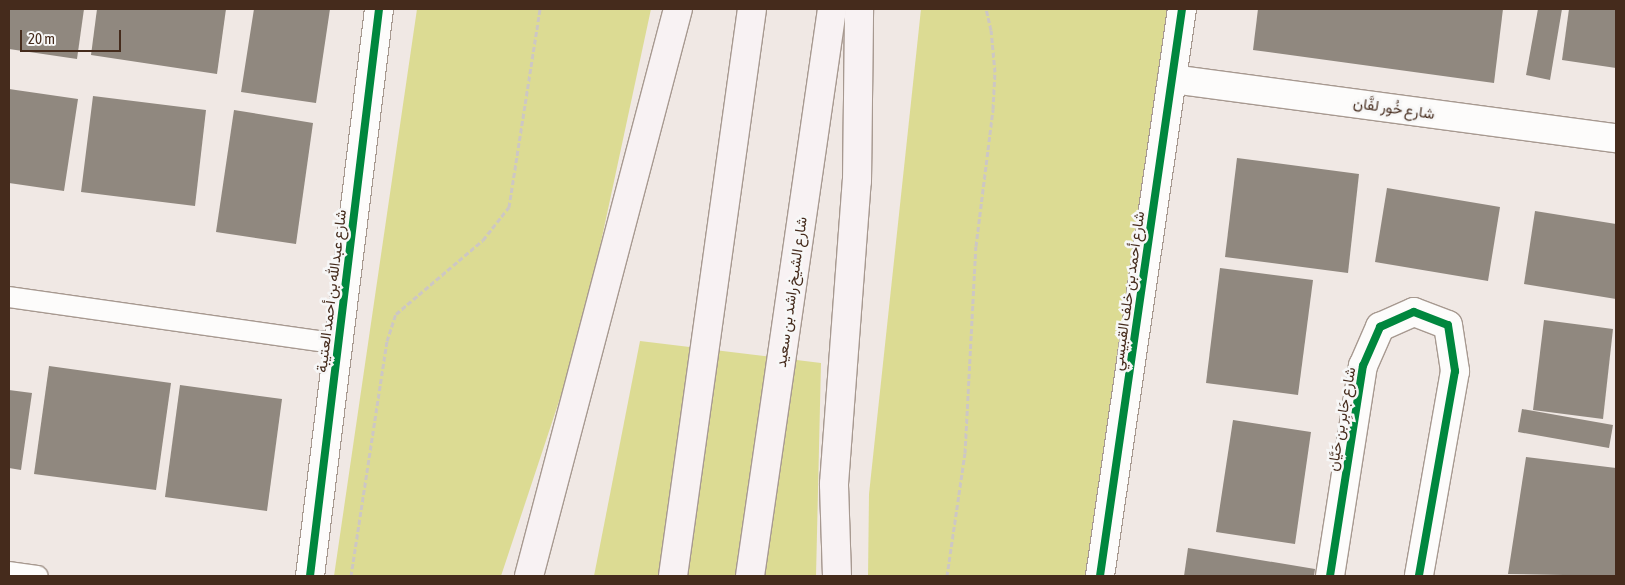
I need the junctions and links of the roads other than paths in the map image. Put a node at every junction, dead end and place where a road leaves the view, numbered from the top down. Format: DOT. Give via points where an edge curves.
graph roads {
  1 [pos="379,9"];
  2 [pos="678,9"];
  3 [pos="752,9"];
  4 [pos="832,9"];
  5 [pos="859,9"];
  6 [pos="1182,9"];
  7 [pos="1172,79"];
  8 [pos="1616,138"];
  9 [pos="9,296"];
  10 [pos="338,344"];
  11 [pos="9,572"];
  12 [pos="38,576"];
  13 [pos="310,576"];
  14 [pos="530,576"];
  15 [pos="673,576"];
  16 [pos="750,576"];
  17 [pos="837,576"];
  18 [pos="1100,576"];
  19 [pos="1330,576"];
  20 [pos="1419,576"];
  1 -- 10 [label="street, شارع عبدالله بن أحمد العتيبة"];
  2 -- 14 [label="main road"];
  3 -- 15 [label="main road"];
  4 -- 16 [label="main road, شارع الشيخ راشد بن سعيد"];
  5 -- 17 [label="main road" via="857,181 834,484"];
  6 -- 7 [label="street, شارع أحمد بن خلف القبيسي"];
  7 -- 8 [label="street, شارع خُور لفَّان"];
  7 -- 18 [label="street, شارع أحمد بن خلف القبيسي"];
  9 -- 10 [label="lane"];
  10 -- 13 [label="street, شارع عبدالله بن أحمد العتيبة"];
  11 -- 12 [label="lane"];
  19 -- 20 [label="street, شارع جَابِر بن حَيَّان" via="1363,366 1380,327 1414,312 1448,325 1455,371"];
}
